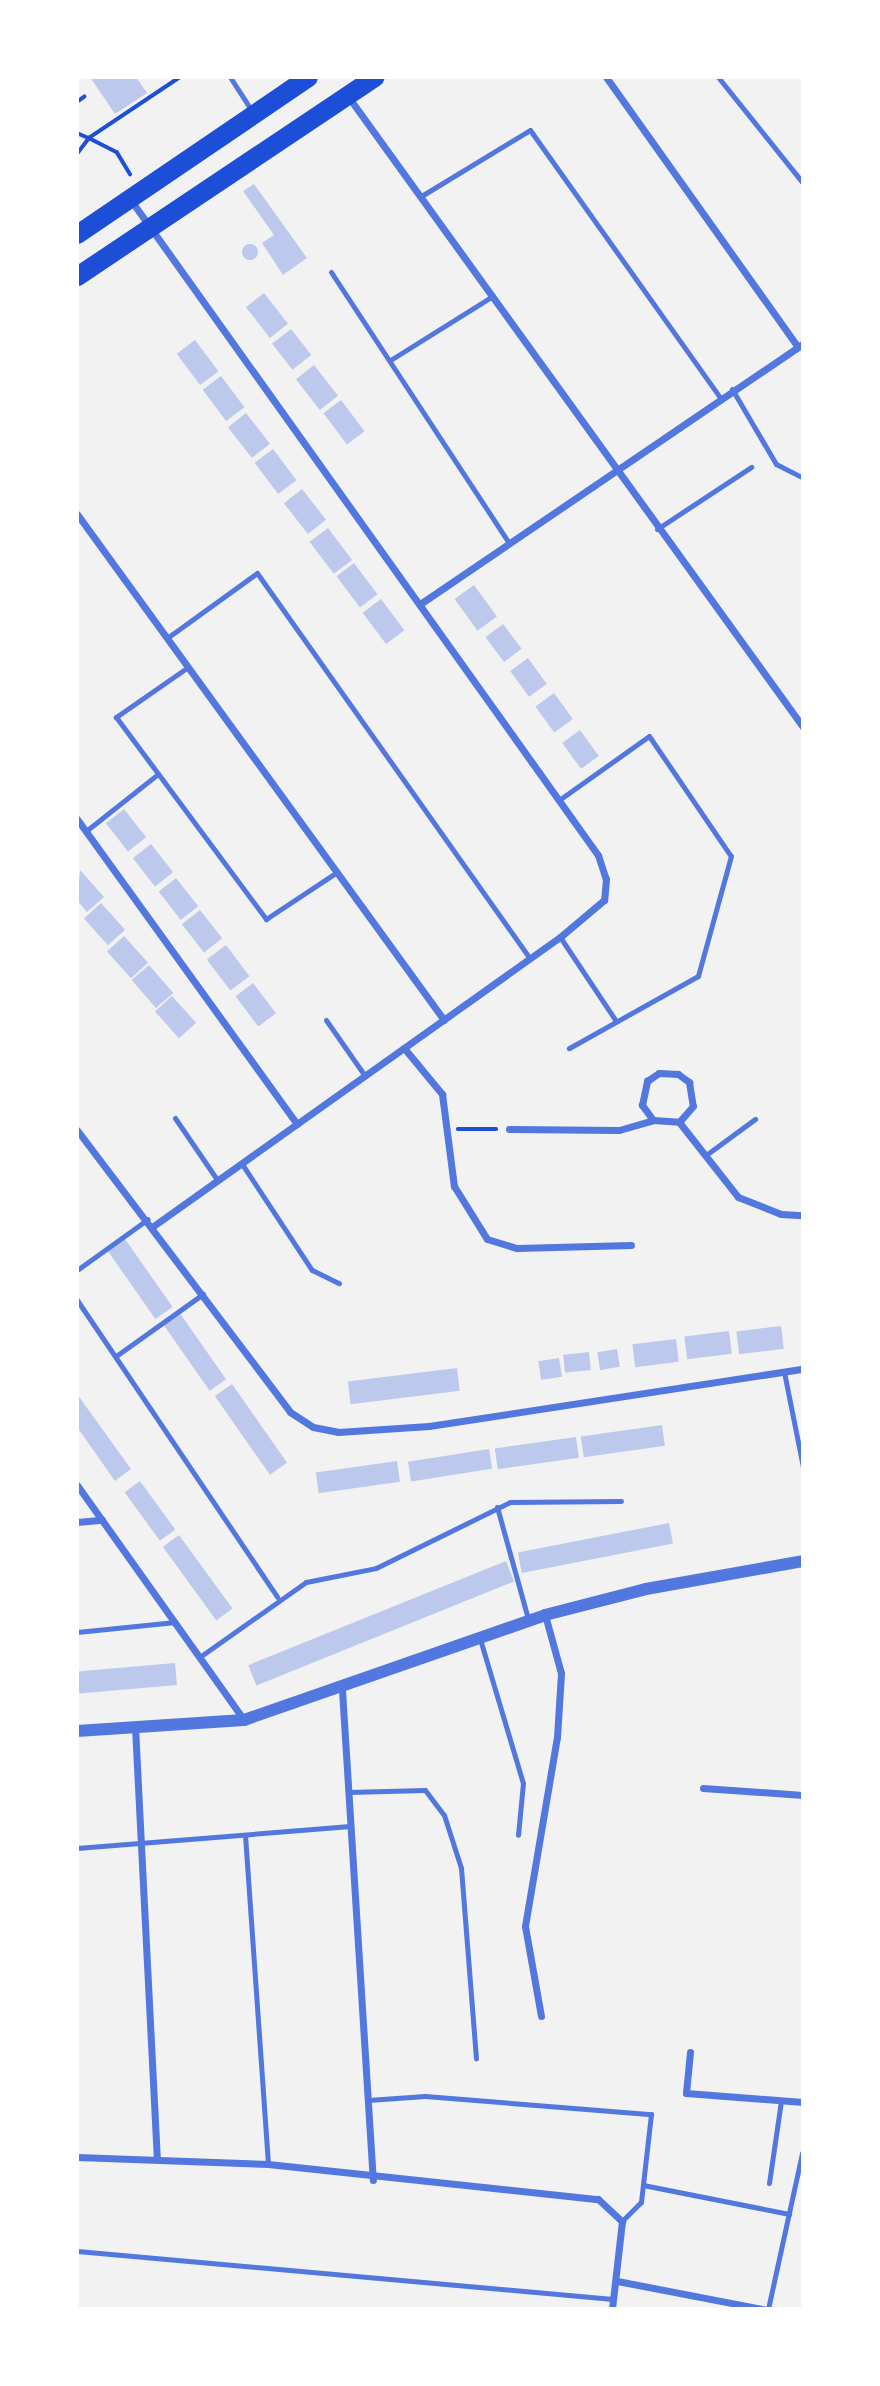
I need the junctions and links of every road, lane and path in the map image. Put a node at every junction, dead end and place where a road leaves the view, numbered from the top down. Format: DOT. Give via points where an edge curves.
graph roads {
  1 [pos="180,77"];
  2 [pos="230,77"];
  3 [pos="308,77"];
  4 [pos="374,77"];
  5 [pos="606,77"];
  6 [pos="718,77"];
  7 [pos="347,95"];
  8 [pos="83,97"];
  9 [pos="77,102"];
  10 [pos="253,113"];
  11 [pos="77,133"];
  12 [pos="89,138"];
  13 [pos="77,154"];
  14 [pos="803,183"];
  15 [pos="135,195"];
  16 [pos="423,195"];
  17 [pos="150,228"];
  18 [pos="77,234"];
  19 [pos="331,272"];
  20 [pos="77,276"];
  21 [pos="493,296"];
  22 [pos="801,345"];
  23 [pos="392,359"];
  24 [pos="732,389"];
  25 [pos="720,397"];
  26 [pos="751,467"];
  27 [pos="614,472"];
  28 [pos="803,478"];
  29 [pos="77,514"];
  30 [pos="657,529"];
  31 [pos="509,543"];
  32 [pos="420,604"];
  33 [pos="167,638"];
  34 [pos="188,667"];
  35 [pos="803,727"];
  36 [pos="158,774"];
  37 [pos="559,800"];
  38 [pos="77,820"];
  39 [pos="86,831"];
  40 [pos="337,872"];
  41 [pos="560,937"];
  42 [pos="530,958"];
  43 [pos="326,1020"];
  44 [pos="444,1020"];
  45 [pos="616,1021"];
  46 [pos="404,1048"];
  47 [pos="569,1048"];
  48 [pos="365,1076"];
  49 [pos="174,1118"];
  50 [pos="755,1119"];
  51 [pos="653,1120"];
  52 [pos="679,1122"];
  53 [pos="297,1124"];
  54 [pos="448,1129"];
  55 [pos="509,1129"];
  56 [pos="77,1130"];
  57 [pos="706,1156"];
  58 [pos="242,1164"];
  59 [pos="218,1181"];
  60 [pos="803,1215"];
  61 [pos="148,1219"];
  62 [pos="154,1226"];
  63 [pos="631,1245"];
  64 [pos="77,1270"];
  65 [pos="339,1283"];
  66 [pos="203,1294"];
  67 [pos="77,1300"];
  68 [pos="116,1356"];
  69 [pos="803,1369"];
  70 [pos="784,1372"];
  71 [pos="803,1467"];
  72 [pos="77,1485"];
  73 [pos="621,1501"];
  74 [pos="497,1507"];
  75 [pos="102,1520"];
  76 [pos="77,1522"];
  77 [pos="803,1562"];
  78 [pos="276,1597"];
  79 [pos="545,1615"];
  80 [pos="528,1621"];
  81 [pos="176,1622"];
  82 [pos="77,1632"];
  83 [pos="479,1636"];
  84 [pos="201,1656"];
  85 [pos="342,1690"];
  86 [pos="244,1720"];
  87 [pos="135,1727"];
  88 [pos="77,1731"];
  89 [pos="703,1788"];
  90 [pos="348,1792"];
  91 [pos="803,1796"];
  92 [pos="350,1826"];
  93 [pos="245,1835"];
  94 [pos="518,1835"];
  95 [pos="142,1844"];
  96 [pos="77,1848"];
  97 [pos="541,2016"];
  98 [pos="690,2052"];
  99 [pos="476,2058"];
  100 [pos="368,2100"];
  101 [pos="781,2101"];
  102 [pos="803,2102"];
  103 [pos="802,2153"];
  104 [pos="77,2157"];
  105 [pos="158,2158"];
  106 [pos="268,2164"];
  107 [pos="373,2180"];
  108 [pos="769,2183"];
  109 [pos="643,2185"];
  110 [pos="789,2214"];
  111 [pos="622,2221"];
  112 [pos="77,2251"];
  113 [pos="617,2281"];
  114 [pos="613,2299"];
  115 [pos="612,2309"];
  116 [pos="766,2309"];
  1 -- 12 [label="path"];
  2 -- 10 [label="lane"];
  3 -- 10 [label="highway"];
  4 -- 7 [label="highway"];
  5 -- 22 [label="street"];
  6 -- 14 [label="lane"];
  7 -- 16 [label="street"];
  7 -- 17 [label="highway"];
  8 -- 9 [label="path"];
  10 -- 15 [label="highway"];
  11 -- 12 [label="path"];
  12 -- 13 [label="path"];
  12 -- 15 [label="path" via="117,152"];
  15 -- 17 [label="street"];
  15 -- 18 [label="highway"];
  16 -- 21 [label="street"];
  16 -- 25 [label="lane" via="530,130"];
  17 -- 20 [label="highway"];
  17 -- 32 [label="street"];
  19 -- 23 [label="lane"];
  21 -- 23 [label="lane"];
  21 -- 27 [label="street"];
  22 -- 24 [label="street"];
  23 -- 31 [label="lane"];
  24 -- 25 [label="street"];
  24 -- 28 [label="lane" via="776,464"];
  25 -- 27 [label="street"];
  26 -- 30 [label="lane"];
  27 -- 30 [label="street"];
  27 -- 31 [label="street"];
  29 -- 33 [label="street"];
  30 -- 35 [label="street"];
  31 -- 32 [label="street"];
  32 -- 37 [label="street"];
  33 -- 34 [label="street"];
  33 -- 42 [label="lane" via="257,573"];
  34 -- 36 [label="lane" via="116,717"];
  34 -- 40 [label="street"];
  36 -- 39 [label="lane"];
  36 -- 40 [label="lane" via="266,919"];
  37 -- 41 [label="street" via="598,855 606,879 604,900"];
  37 -- 45 [label="lane" via="649,736 731,856 698,976"];
  38 -- 39 [label="street"];
  39 -- 53 [label="street"];
  40 -- 44 [label="street"];
  41 -- 42 [label="street"];
  41 -- 45 [label="lane"];
  42 -- 44 [label="street"];
  43 -- 48 [label="lane"];
  44 -- 46 [label="street"];
  45 -- 47 [label="lane"];
  46 -- 48 [label="street"];
  46 -- 54 [label="street" via="442,1094"];
  48 -- 53 [label="street"];
  49 -- 59 [label="lane"];
  50 -- 57 [label="lane"];
  51 -- 52 [label="street"];
  51 -- 52 [label="street" via="642,1105 647,1082 659,1073 678,1074 689,1082 693,1106"];
  51 -- 55 [label="street" via="619,1130"];
  52 -- 57 [label="street"];
  53 -- 58 [label="street"];
  54 -- 55 [label="path"];
  54 -- 63 [label="street" via="454,1186 487,1239 517,1248"];
  56 -- 61 [label="street"];
  57 -- 60 [label="street" via="738,1197 781,1214"];
  58 -- 59 [label="street"];
  58 -- 65 [label="lane" via="312,1270"];
  59 -- 62 [label="street"];
  61 -- 62 [label="street"];
  61 -- 64 [label="lane"];
  62 -- 66 [label="street"];
  66 -- 68 [label="lane"];
  66 -- 70 [label="street" via="290,1412 313,1427 338,1432 429,1426"];
  67 -- 68 [label="lane"];
  68 -- 78 [label="lane"];
  69 -- 70 [label="street"];
  70 -- 71 [label="lane"];
  72 -- 75 [label="street"];
  73 -- 74 [label="lane" via="539,1497"];
  74 -- 78 [label="lane" via="376,1568 320,1577"];
  74 -- 80 [label="lane"];
  75 -- 76 [label="street"];
  75 -- 81 [label="street"];
  77 -- 79 [label="street" via="646,1589"];
  78 -- 84 [label="lane"];
  79 -- 80 [label="street"];
  79 -- 97 [label="street" via="561,1673 557,1737 525,1926"];
  80 -- 83 [label="street"];
  81 -- 82 [label="lane"];
  81 -- 84 [label="street"];
  83 -- 85 [label="street"];
  83 -- 94 [label="lane" via="523,1783"];
  84 -- 86 [label="street"];
  85 -- 86 [label="street"];
  85 -- 90 [label="street"];
  86 -- 87 [label="street"];
  87 -- 88 [label="street"];
  87 -- 95 [label="street"];
  89 -- 91 [label="street"];
  90 -- 92 [label="street"];
  90 -- 99 [label="lane" via="425,1790 444,1815 461,1868"];
  92 -- 93 [label="lane"];
  92 -- 100 [label="street"];
  93 -- 95 [label="lane"];
  93 -- 106 [label="lane"];
  95 -- 96 [label="lane"];
  95 -- 105 [label="street"];
  98 -- 101 [label="street" via="686,2092"];
  100 -- 107 [label="street"];
  100 -- 109 [label="lane" via="425,2096 651,2114"];
  101 -- 102 [label="street"];
  101 -- 108 [label="lane"];
  103 -- 110 [label="lane"];
  104 -- 105 [label="street"];
  105 -- 106 [label="street"];
  106 -- 107 [label="street"];
  107 -- 111 [label="street" via="597,2199"];
  109 -- 110 [label="lane"];
  109 -- 111 [label="lane" via="641,2202"];
  110 -- 116 [label="lane"];
  111 -- 113 [label="street"];
  112 -- 114 [label="lane"];
  113 -- 114 [label="street"];
  113 -- 116 [label="street"];
  114 -- 115 [label="street"];
}
